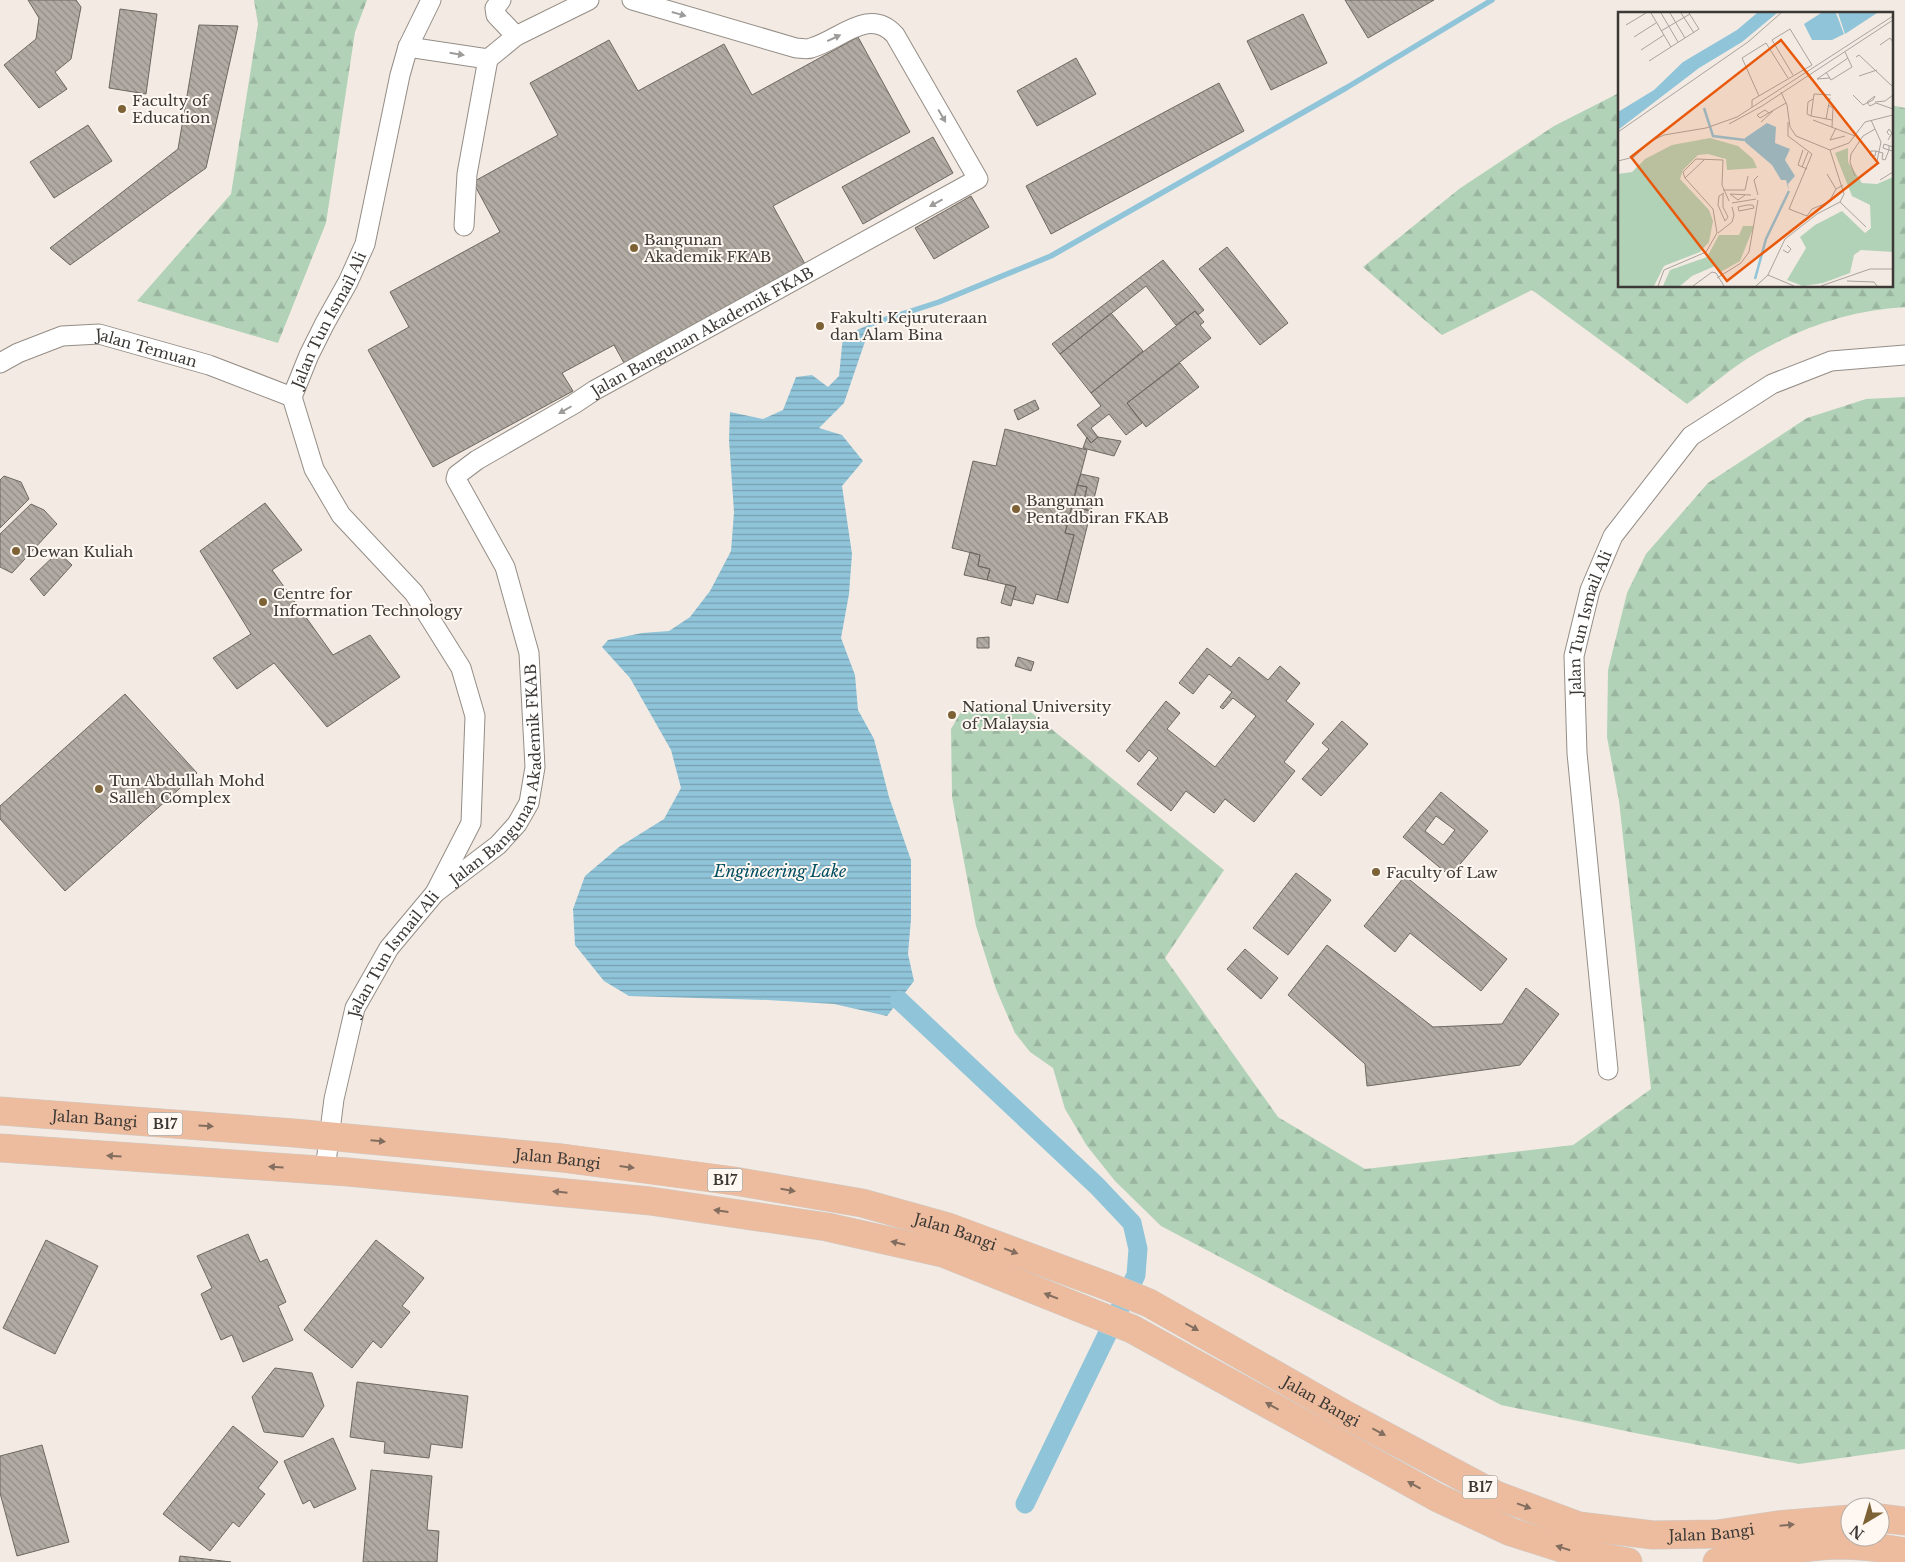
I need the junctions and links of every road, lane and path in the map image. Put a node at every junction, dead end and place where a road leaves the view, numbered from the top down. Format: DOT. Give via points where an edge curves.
graph roads {
  1 [pos="431,0"];
  2 [pos="501,0"];
  3 [pos="589,0"];
  4 [pos="632,0"];
  5 [pos="516,36"];
  6 [pos="408,46"];
  7 [pos="488,60"];
  8 [pos="464,226"];
  9 [pos="1905,355"];
  10 [pos="0,363"];
  11 [pos="292,397"];
  12 [pos="435,893"];
  13 [pos="1608,1070"];
  14 [pos="0,1111"];
  15 [pos="330,1136"];
  16 [pos="0,1148"];
  17 [pos="325,1170"];
  18 [pos="1890,1519"];
  19 [pos="1840,1520"];
  20 [pos="1905,1521"];
  21 [pos="1905,1552"];
  22 [pos="1793,1556"];
  23 [pos="1628,1562"];
  24 [pos="1717,1562"];
  1 -- 6 [label="street, Jalan Tun Ismail Ali"];
  2 -- 5 [label="street" via="495,8 496,15"];
  3 -- 5 [label="street"];
  4 -- 12 [label="street, Jalan Bangunan Akademik FKAB, one-way" via="796,48 810,49 868,22 889,28 978,179 594,390 457,475 456,479 505,567 529,653 534,767 529,803 517,824 498,845"];
  5 -- 7 [label="street"];
  6 -- 7 [label="street, one-way"];
  6 -- 11 [label="street, Jalan Tun Ismail Ali" via="365,244 309,355"];
  7 -- 8 [label="street" via="467,174"];
  9 -- 13 [label="street, Jalan Tun Ismail Ali" via="1831,360 1772,384 1691,436 1613,536 1590,590 1574,656 1577,753"];
  10 -- 11 [label="street, Jalan Temuan" via="62,336 98,334 209,365"];
  11 -- 12 [label="street, Jalan Tun Ismail Ali" via="314,469 341,515 414,593 461,668 475,716 471,823"];
  12 -- 15 [label="street, Jalan Tun Ismail Ali" via="389,948 355,1008 340,1067"];
  14 -- 15 [label="main road, Jalan Bangi / B17, one-way"];
  15 -- 17 [label="street, Jalan Tun Ismail Ali"];
  15 -- 19 [label="main road, Jalan Bangi / B17, one-way" via="562,1158 734,1181 862,1203 948,1227 1149,1304 1496,1495 1579,1526 1653,1534 1717,1534"];
  17 -- 16 [label="main road, Jalan Bangi / B17, one-way"];
  23 -- 17 [label="main road, Jalan Bangi / B17, one-way" via="1574,1552 1511,1532 1438,1498 1132,1329 943,1253 827,1227 650,1201"];
  18 -- 20 [label="main road"];
  21 -- 22 [label="main road, Jalan Bangi" via="1839,1545"];
  22 -- 24 [label="main road, Jalan Bangi"];
}
